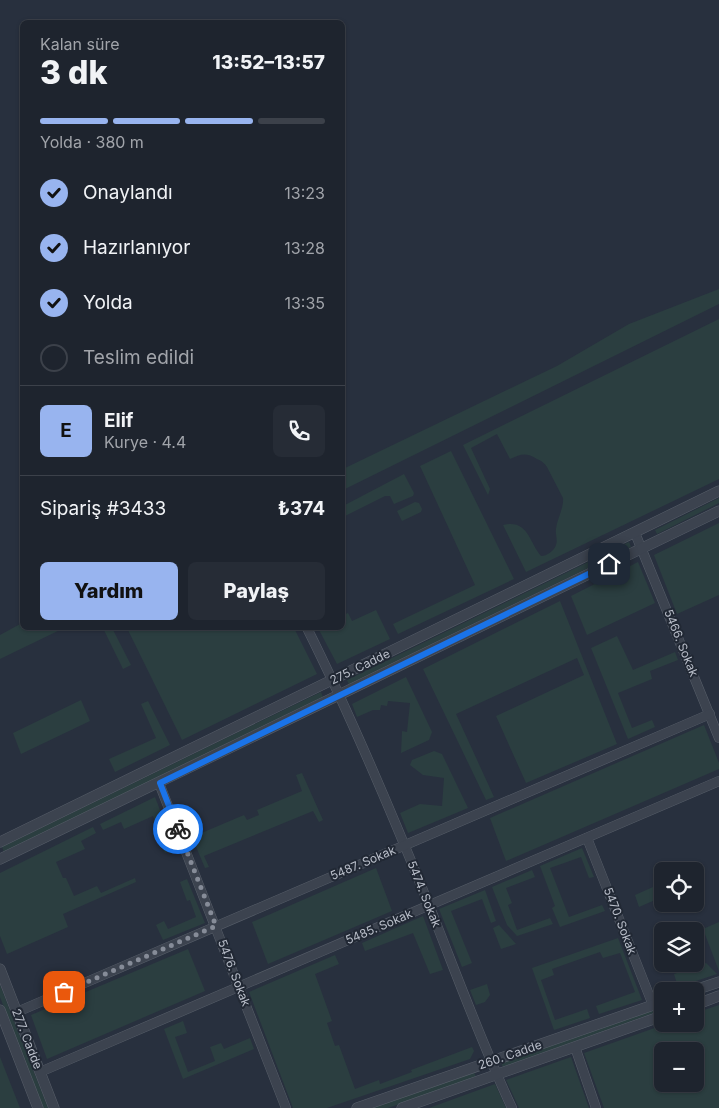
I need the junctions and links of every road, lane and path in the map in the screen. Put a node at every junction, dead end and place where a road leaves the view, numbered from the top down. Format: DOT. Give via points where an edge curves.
graph roads {
  1 [pos="719,491"];
  2 [pos="719,511"];
  3 [pos="635,533"];
  4 [pos="642,548"];
  5 [pos="308,630"];
  6 [pos="333,681"];
  7 [pos="340,696"];
  8 [pos="710,714"];
  9 [pos="719,738"];
  10 [pos="719,781"];
  11 [pos="160,783"];
  12 [pos="587,838"];
  13 [pos="0,842"];
  14 [pos="405,845"];
  15 [pos="0,859"];
  16 [pos="429,906"];
  17 [pos="216,926"];
  18 [pos="0,969"];
  19 [pos="719,982"];
  20 [pos="239,987"];
  21 [pos="704,987"];
  22 [pos="654,994"];
  23 [pos="719,996"];
  24 [pos="704,1002"];
  25 [pos="654,1004"];
  26 [pos="0,1010"];
  27 [pos="17,1012"];
  28 [pos="654,1019"];
  29 [pos="575,1047"];
  30 [pos="490,1062"];
  31 [pos="40,1072"];
  32 [pos="496,1075"];
  33 [pos="38,1108"];
  34 [pos="54,1108"];
  35 [pos="286,1108"];
  36 [pos="358,1108"];
  37 [pos="402,1108"];
  38 [pos="512,1108"];
  39 [pos="596,1108"];
  1 -- 3 [label="street, 275. Cadde"];
  2 -- 4 [label="street, 275. Cadde"];
  3 -- 4 [label="street, 5466. Sokak"];
  3 -- 6 [label="street, 275. Cadde"];
  4 -- 7 [label="street, 275. Cadde"];
  4 -- 8 [label="street, 5466. Sokak"];
  5 -- 6 [label="street, 5474. Sokak"];
  6 -- 7 [label="street, 5474. Sokak"];
  6 -- 13 [label="street, 275. Cadde"];
  7 -- 11 [label="street, 275. Cadde"];
  7 -- 14 [label="street, 5474. Sokak"];
  8 -- 9 [label="street, 5466. Sokak"];
  8 -- 14 [label="street, 5487. Sokak"];
  10 -- 12 [label="street, 5485. Sokak"];
  11 -- 15 [label="street, 275. Cadde"];
  11 -- 17 [label="street, 5476. Sokak"];
  12 -- 16 [label="street, 5485. Sokak"];
  12 -- 22 [label="street, 5470. Sokak"];
  14 -- 16 [label="street, 5474. Sokak"];
  14 -- 17 [label="street, 5487. Sokak"];
  16 -- 20 [label="street, 5485. Sokak"];
  16 -- 30 [label="street, 5474. Sokak"];
  17 -- 20 [label="street, 5476. Sokak"];
  17 -- 27 [label="street, 5487. Sokak"];
  18 -- 27 [label="street, 277. Cadde"];
  19 -- 21 [label="street"];
  20 -- 31 [label="street, 5485. Sokak"];
  20 -- 35 [label="street, 5476. Sokak"];
  23 -- 24 [label="street"];
  25 -- 30 [label="street, 260. Cadde"];
  26 -- 33 [label="street, 277. Cadde"];
  27 -- 31 [label="street, 277. Cadde"];
  28 -- 29 [label="street, 260. Cadde"];
  29 -- 32 [label="street, 260. Cadde"];
  29 -- 39 [label="street"];
  30 -- 32 [label="street, 5474. Sokak"];
  30 -- 36 [label="street, 260. Cadde"];
  31 -- 34 [label="street, 277. Cadde"];
  32 -- 37 [label="street, 260. Cadde"];
  32 -- 38 [label="street, 5474. Sokak"];
}
